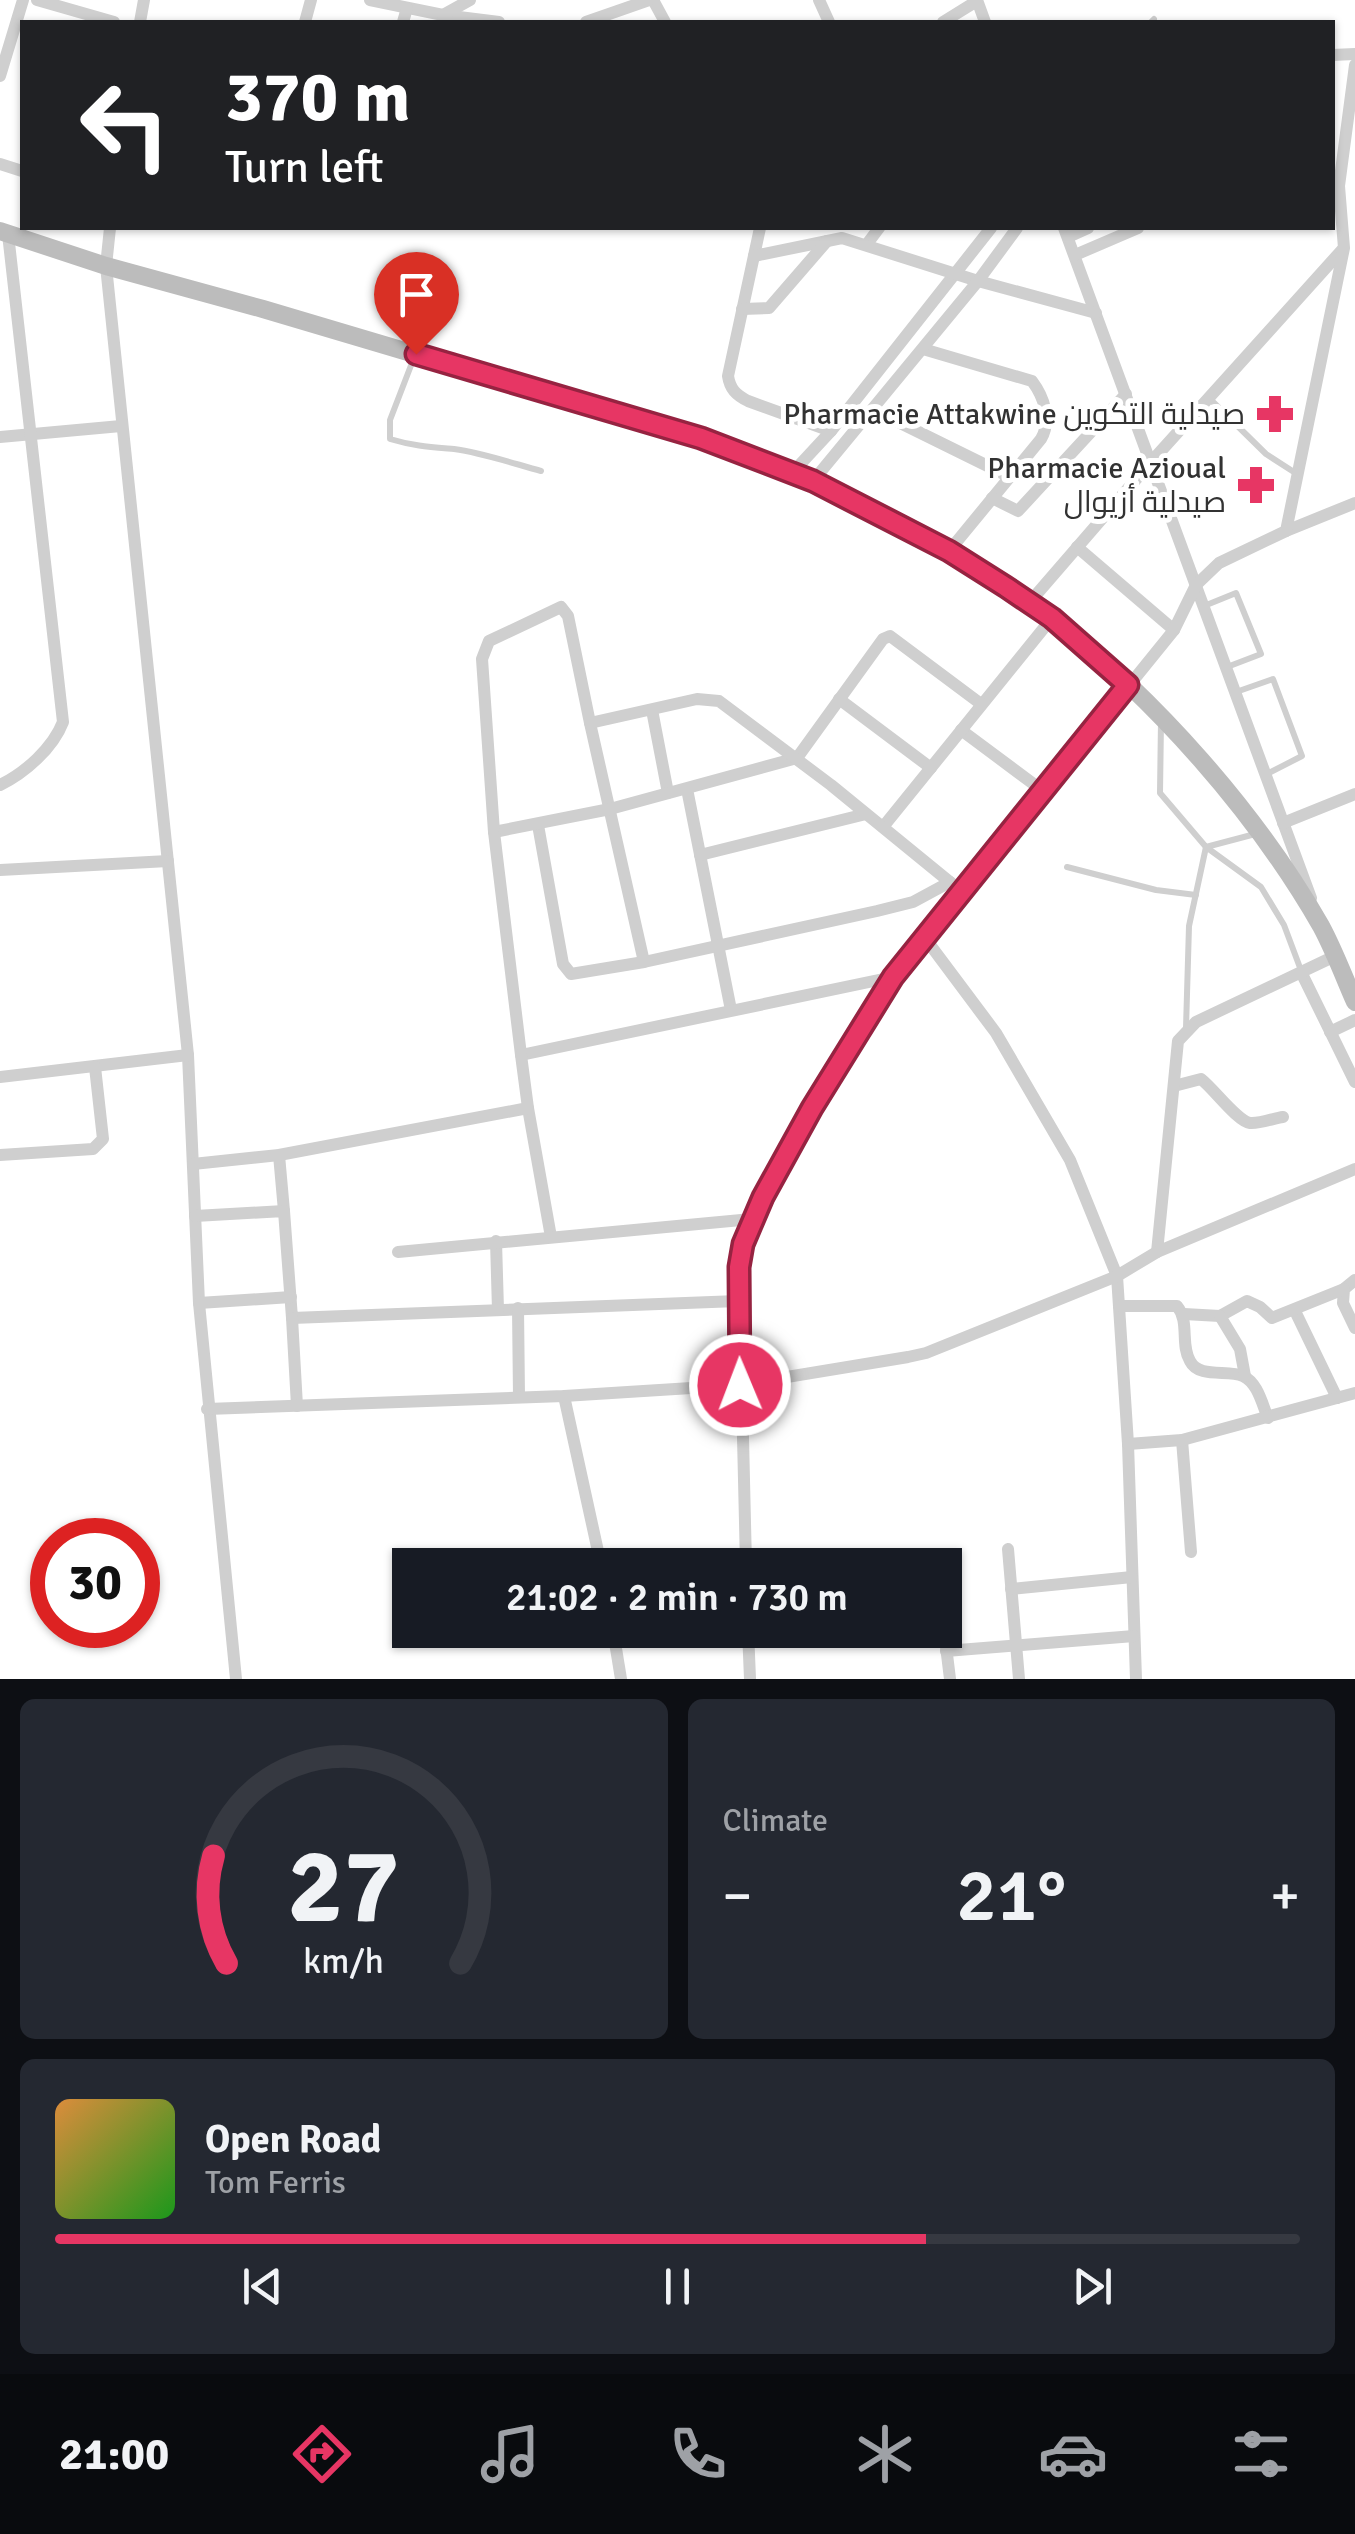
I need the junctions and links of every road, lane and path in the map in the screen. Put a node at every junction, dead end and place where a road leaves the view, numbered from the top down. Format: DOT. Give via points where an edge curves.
graph roads {
  1 [pos="23,0"];
  2 [pos="37,0"];
  3 [pos="370,0"];
  4 [pos="470,0"];
  5 [pos="651,0"];
  6 [pos="977,0"];
  7 [pos="402,5"];
  8 [pos="443,16"];
  9 [pos="107,20"];
  10 [pos="480,20"];
  11 [pos="592,20"];
  12 [pos="946,20"];
  13 [pos="1355,65"];
  14 [pos="0,76"];
  15 [pos="1349,109"];
  16 [pos="1335,116"];
  17 [pos="1346,133"];
  18 [pos="1335,138"];
  19 [pos="110,230"];
  20 [pos="760,230"];
  21 [pos="877,230"];
  22 [pos="989,230"];
  23 [pos="1016,230"];
  24 [pos="1134,230"];
  25 [pos="4,232"];
  26 [pos="1066,232"];
  27 [pos="836,235"];
  28 [pos="867,244"];
  29 [pos="1344,248"];
  30 [pos="754,256"];
  31 [pos="1075,256"];
  32 [pos="106,266"];
  33 [pos="956,274"];
  34 [pos="978,281"];
  35 [pos="742,308"];
  36 [pos="1096,313"];
  37 [pos="923,349"];
  38 [pos="416,354"];
  39 [pos="1126,394"];
  40 [pos="1209,398"];
  41 [pos="874,410"];
  42 [pos="122,426"];
  43 [pos="831,431"];
  44 [pos="30,434"];
  45 [pos="0,437"];
  46 [pos="1150,462"];
  47 [pos="541,471"];
  48 [pos="793,472"];
  49 [pos="1298,474"];
  50 [pos="1010,477"];
  51 [pos="813,481"];
  52 [pos="992,498"];
  53 [pos="1355,503"];
  54 [pos="1286,531"];
  55 [pos="1077,547"];
  56 [pos="949,551"];
  57 [pos="1196,585"];
  58 [pos="1029,603"];
  59 [pos="1204,606"];
  60 [pos="1052,618"];
  61 [pos="1174,630"];
  62 [pos="1226,667"];
  63 [pos="1128,685"];
  64 [pos="1236,692"];
  65 [pos="839,698"];
  66 [pos="981,704"];
  67 [pos="652,710"];
  68 [pos="1161,720"];
  69 [pos="590,724"];
  70 [pos="961,730"];
  71 [pos="796,758"];
  72 [pos="0,768"];
  73 [pos="931,768"];
  74 [pos="1266,774"];
  75 [pos="1,785"];
  76 [pos="686,789"];
  77 [pos="1043,791"];
  78 [pos="668,794"];
  79 [pos="1355,794"];
  80 [pos="610,810"];
  81 [pos="866,814"];
  82 [pos="1284,823"];
  83 [pos="538,825"];
  84 [pos="883,827"];
  85 [pos="494,832"];
  86 [pos="1262,832"];
  87 [pos="1206,846"];
  88 [pos="700,854"];
  89 [pos="168,861"];
  90 [pos="1067,867"];
  91 [pos="0,870"];
  92 [pos="950,882"];
  93 [pos="962,892"];
  94 [pos="1196,895"];
  95 [pos="1322,928"];
  96 [pos="926,938"];
  97 [pos="717,944"];
  98 [pos="1335,956"];
  99 [pos="644,962"];
  100 [pos="1302,974"];
  101 [pos="893,977"];
  102 [pos="1355,1002"];
  103 [pos="732,1010"];
  104 [pos="1355,1020"];
  105 [pos="1186,1031"];
  106 [pos="1330,1032"];
  107 [pos="188,1055"];
  108 [pos="521,1055"];
  109 [pos="95,1067"];
  110 [pos="0,1077"];
  111 [pos="1355,1082"];
  112 [pos="1174,1086"];
  113 [pos="528,1108"];
  114 [pos="1283,1117"];
  115 [pos="279,1154"];
  116 [pos="0,1155"];
  117 [pos="194,1164"];
  118 [pos="1355,1168"];
  119 [pos="284,1211"];
  120 [pos="195,1216"];
  121 [pos="752,1219"];
  122 [pos="551,1237"];
  123 [pos="496,1241"];
  124 [pos="398,1252"];
  125 [pos="1157,1252"];
  126 [pos="1117,1276"];
  127 [pos="1349,1284"];
  128 [pos="291,1297"];
  129 [pos="738,1302"];
  130 [pos="198,1303"];
  131 [pos="1119,1306"];
  132 [pos="518,1308"];
  133 [pos="498,1310"];
  134 [pos="1294,1311"];
  135 [pos="1184,1314"];
  136 [pos="1220,1316"];
  137 [pos="292,1318"];
  138 [pos="1355,1328"];
  139 [pos="1245,1376"];
  140 [pos="740,1385"];
  141 [pos="1355,1393"];
  142 [pos="564,1396"];
  143 [pos="518,1397"];
  144 [pos="1337,1398"];
  145 [pos="296,1406"];
  146 [pos="207,1409"];
  147 [pos="1268,1418"];
  148 [pos="1182,1440"];
  149 [pos="1128,1444"];
  150 [pos="597,1548"];
  151 [pos="746,1548"];
  152 [pos="1008,1550"];
  153 [pos="1191,1552"];
  154 [pos="1132,1577"];
  155 [pos="1011,1589"];
  156 [pos="1134,1636"];
  157 [pos="1016,1645"];
  158 [pos="616,1648"];
  159 [pos="749,1648"];
  160 [pos="946,1650"];
  161 [pos="236,1679"];
  162 [pos="621,1679"];
  163 [pos="750,1679"];
  164 [pos="950,1679"];
  165 [pos="1018,1679"];
  166 [pos="1136,1679"];
  1 -- 14 [label="street"];
  2 -- 9 [label="street"];
  3 -- 7 [label="street"];
  4 -- 8 [label="street"];
  5 -- 11 [label="street"];
  6 -- 12 [label="street"];
  7 -- 8 [label="street"];
  8 -- 10 [label="street"];
  13 -- 15 [label="street"];
  15 -- 16 [label="street"];
  15 -- 17 [label="street"];
  17 -- 18 [label="street"];
  17 -- 29 [label="street" via="1338,186"];
  19 -- 32 [label="street"];
  20 -- 30 [label="street"];
  21 -- 28 [label="street"];
  22 -- 33 [label="street"];
  23 -- 34 [label="street"];
  24 -- 31 [label="street"];
  25 -- 32 [label="main road"];
  25 -- 44 [label="street"];
  26 -- 31 [label="street"];
  27 -- 28 [label="street"];
  27 -- 30 [label="street"];
  27 -- 35 [label="street" via="769,308"];
  28 -- 33 [label="street"];
  29 -- 40 [label="street"];
  29 -- 49 [label="street"];
  30 -- 35 [label="street"];
  31 -- 36 [label="street"];
  32 -- 38 [label="main road"];
  32 -- 42 [label="street"];
  33 -- 34 [label="street"];
  33 -- 43 [label="street"];
  34 -- 36 [label="street"];
  34 -- 37 [label="street"];
  35 -- 43 [label="street" via="728,376 733,390"];
  36 -- 39 [label="street"];
  37 -- 41 [label="street"];
  37 -- 50 [label="street" via="1036,385 1046,429"];
  38 -- 47 [label="lane" via="390,420 390,439"];
  38 -- 48 [label="main road"];
  39 -- 46 [label="street"];
  39 -- 52 [label="street" via="1018,511"];
  40 -- 46 [label="street"];
  40 -- 49 [label="lane" via="1266,454"];
  41 -- 50 [label="street"];
  41 -- 51 [label="street"];
  42 -- 44 [label="street"];
  42 -- 89 [label="street"];
  43 -- 48 [label="street"];
  44 -- 45 [label="street"];
  44 -- 75 [label="street" via="63,722 50,745"];
  46 -- 55 [label="street"];
  46 -- 57 [label="street"];
  48 -- 51 [label="main road"];
  49 -- 54 [label="street"];
  50 -- 52 [label="street"];
  51 -- 56 [label="main road"];
  52 -- 56 [label="street"];
  53 -- 54 [label="street"];
  54 -- 57 [label="street" via="1232,554"];
  55 -- 58 [label="street"];
  55 -- 61 [label="street"];
  56 -- 58 [label="main road"];
  57 -- 59 [label="street"];
  57 -- 61 [label="street"];
  58 -- 60 [label="main road"];
  59 -- 62 [label="street"];
  59 -- 62 [label="lane" via="1236,593 1261,654"];
  60 -- 63 [label="main road"];
  60 -- 66 [label="street"];
  61 -- 63 [label="street"];
  62 -- 64 [label="street"];
  63 -- 68 [label="main road"];
  63 -- 77 [label="street"];
  64 -- 74 [label="street"];
  64 -- 74 [label="lane" via="1272,679 1302,756"];
  65 -- 66 [label="street" via="890,636"];
  65 -- 71 [label="street"];
  65 -- 73 [label="street"];
  66 -- 70 [label="street"];
  67 -- 69 [label="street"];
  67 -- 71 [label="street" via="698,699 718,702"];
  67 -- 78 [label="street"];
  68 -- 86 [label="main road"];
  68 -- 87 [label="lane" via="1160,793"];
  69 -- 80 [label="street"];
  69 -- 85 [label="street" via="564,610 489,641 482,660"];
  70 -- 73 [label="street"];
  70 -- 77 [label="street"];
  71 -- 76 [label="street"];
  71 -- 81 [label="street"];
  72 -- 75 [label="street"];
  73 -- 84 [label="street"];
  74 -- 82 [label="street"];
  76 -- 78 [label="street"];
  76 -- 88 [label="street"];
  77 -- 93 [label="street"];
  78 -- 80 [label="street"];
  79 -- 82 [label="street"];
  80 -- 83 [label="street"];
  80 -- 99 [label="street"];
  81 -- 84 [label="street"];
  81 -- 88 [label="street"];
  82 -- 95 [label="street"];
  83 -- 85 [label="street"];
  83 -- 99 [label="street" via="565,969 583,974"];
  84 -- 92 [label="street"];
  85 -- 108 [label="street"];
  86 -- 87 [label="lane"];
  86 -- 95 [label="main road"];
  87 -- 94 [label="lane"];
  87 -- 100 [label="lane" via="1261,887"];
  88 -- 97 [label="street"];
  89 -- 91 [label="street"];
  89 -- 107 [label="street"];
  90 -- 94 [label="lane"];
  92 -- 93 [label="street"];
  92 -- 97 [label="street" via="914,902"];
  93 -- 96 [label="street"];
  94 -- 105 [label="lane"];
  95 -- 98 [label="main road"];
  96 -- 101 [label="street"];
  96 -- 126 [label="street" via="996,1033 1070,1160"];
  97 -- 99 [label="street"];
  97 -- 103 [label="street"];
  98 -- 100 [label="street"];
  98 -- 102 [label="main road"];
  100 -- 105 [label="street"];
  100 -- 106 [label="street"];
  101 -- 103 [label="street"];
  101 -- 121 [label="street"];
  103 -- 108 [label="street"];
  104 -- 106 [label="street"];
  105 -- 112 [label="street" via="1178,1041"];
  106 -- 111 [label="street"];
  107 -- 109 [label="street"];
  107 -- 117 [label="street"];
  108 -- 113 [label="street"];
  109 -- 110 [label="street"];
  109 -- 116 [label="street" via="99,1145"];
  112 -- 114 [label="street" via="1201,1080 1250,1123"];
  112 -- 125 [label="street"];
  113 -- 115 [label="street"];
  113 -- 122 [label="street"];
  115 -- 117 [label="street"];
  115 -- 119 [label="street"];
  117 -- 120 [label="street"];
  118 -- 125 [label="street"];
  119 -- 120 [label="street"];
  119 -- 128 [label="street"];
  120 -- 130 [label="street"];
  121 -- 122 [label="street"];
  121 -- 129 [label="street"];
  122 -- 123 [label="street"];
  123 -- 124 [label="street"];
  123 -- 133 [label="street"];
  125 -- 126 [label="street"];
  126 -- 131 [label="street"];
  126 -- 140 [label="street" via="926,1353"];
  127 -- 134 [label="street"];
  127 -- 138 [label="street" via="1344,1303"];
  128 -- 130 [label="street"];
  128 -- 137 [label="street"];
  129 -- 132 [label="street"];
  129 -- 140 [label="street"];
  130 -- 146 [label="street"];
  131 -- 135 [label="street" via="1177,1306"];
  131 -- 149 [label="street"];
  132 -- 133 [label="street"];
  132 -- 143 [label="street"];
  133 -- 137 [label="street"];
  134 -- 136 [label="street" via="1272,1318 1248,1301"];
  134 -- 144 [label="street"];
  135 -- 136 [label="street"];
  135 -- 139 [label="street" via="1189,1360 1198,1370"];
  136 -- 139 [label="street" via="1240,1349"];
  137 -- 145 [label="street"];
  139 -- 147 [label="street"];
  140 -- 142 [label="street"];
  140 -- 151 [label="street"];
  141 -- 144 [label="street"];
  142 -- 143 [label="street"];
  142 -- 150 [label="street"];
  143 -- 145 [label="street"];
  144 -- 147 [label="street"];
  145 -- 146 [label="street"];
  146 -- 161 [label="street"];
  147 -- 148 [label="street"];
  148 -- 149 [label="street"];
  148 -- 153 [label="street"];
  149 -- 154 [label="street"];
  152 -- 155 [label="street"];
  154 -- 155 [label="street"];
  154 -- 156 [label="street"];
  155 -- 157 [label="street"];
  156 -- 157 [label="street"];
  156 -- 166 [label="street"];
  157 -- 160 [label="street"];
  157 -- 165 [label="street"];
  158 -- 162 [label="street"];
  159 -- 163 [label="street"];
  160 -- 164 [label="street"];
}
